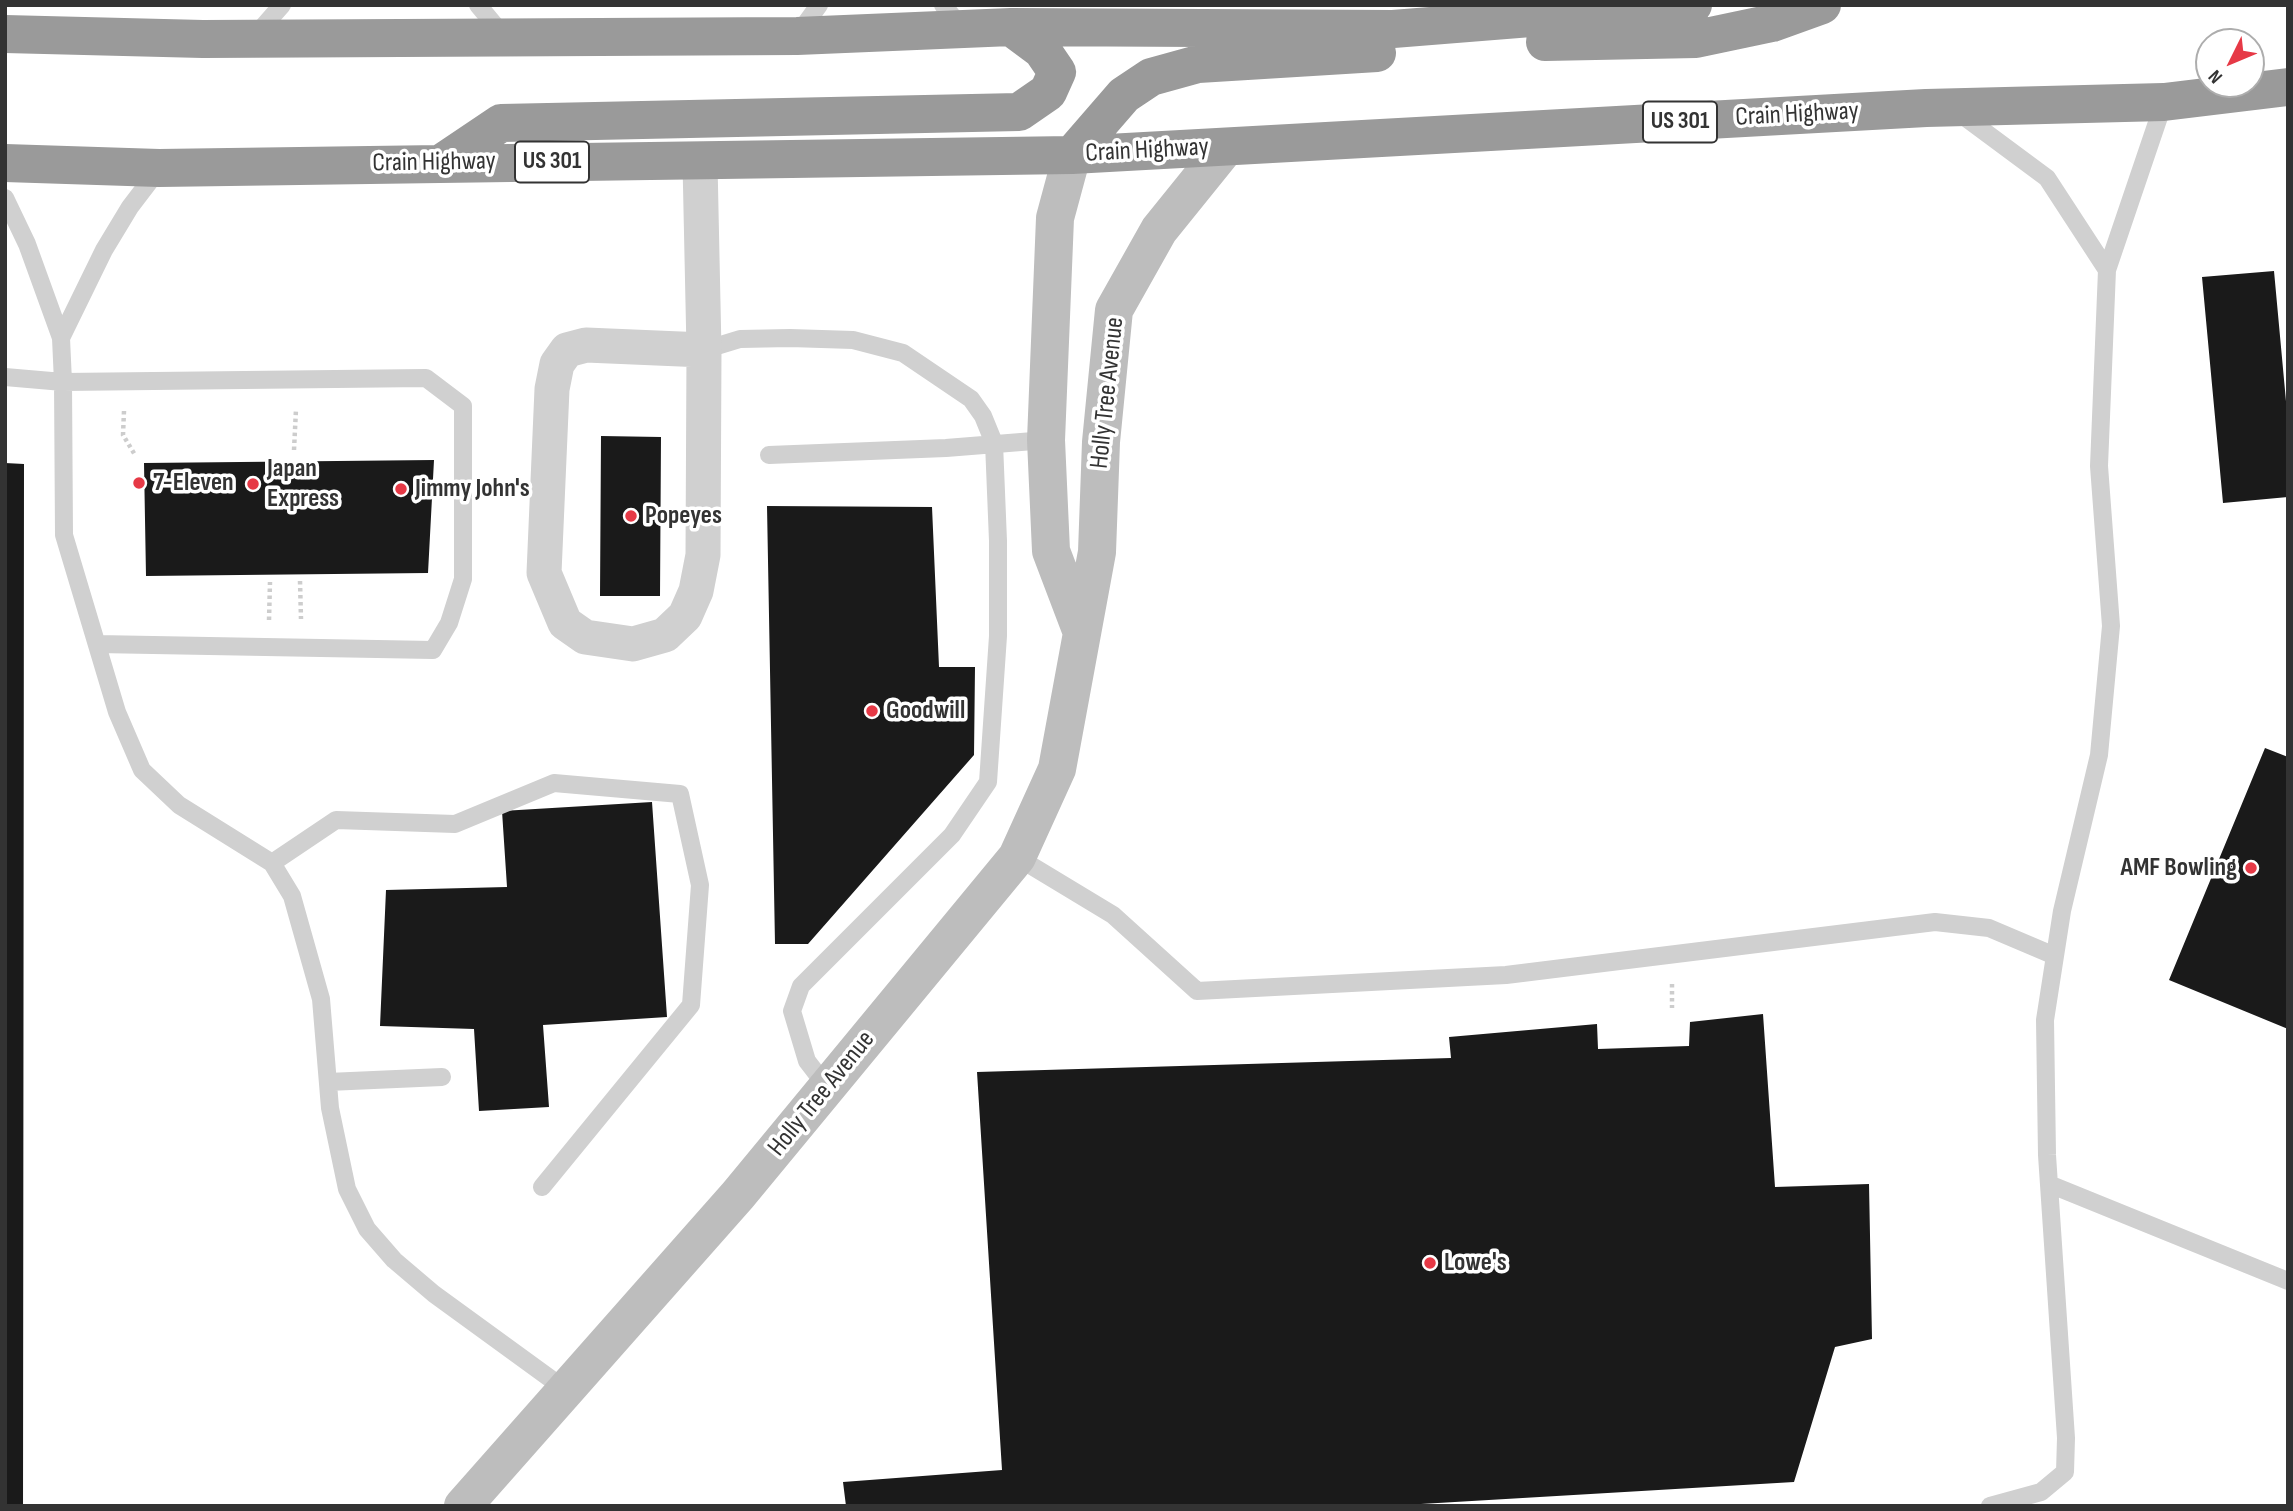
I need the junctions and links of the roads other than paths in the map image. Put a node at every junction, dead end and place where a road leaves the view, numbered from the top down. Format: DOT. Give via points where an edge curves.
graph roads {
  1 [pos="282,5"];
  2 [pos="478,5"];
  3 [pos="819,5"];
  4 [pos="1693,5"];
  5 [pos="1822,5"];
  6 [pos="953,17"];
  7 [pos="1011,27"];
  8 [pos="5,34"];
  9 [pos="797,36"];
  10 [pos="505,37"];
  11 [pos="253,38"];
  12 [pos="2288,87"];
  13 [pos="2164,102"];
  14 [pos="1952,107"];
  15 [pos="1226,147"];
  16 [pos="1072,155"];
  17 [pos="443,162"];
  18 [pos="5,163"];
  19 [pos="700,163"];
  20 [pos="159,168"];
  21 [pos="5,198"];
  22 [pos="2107,270"];
  23 [pos="61,338"];
  24 [pos="704,350"];
  25 [pos="5,377"];
  26 [pos="63,382"];
  27 [pos="1046,440"];
  28 [pos="993,443"];
  29 [pos="769,455"];
  30 [pos="1081,630"];
  31 [pos="97,644"];
  32 [pos="1017,857"];
  33 [pos="272,863"];
  34 [pos="2055,956"];
  35 [pos="442,1077"];
  36 [pos="328,1082"];
  37 [pos="827,1087"];
  38 [pos="2049,1184"];
  39 [pos="542,1187"];
  40 [pos="2288,1281"];
  41 [pos="566,1390"];
  42 [pos="463,1506"];
  43 [pos="1990,1506"];
  1 -- 11 [label="lane"];
  2 -- 10 [label="lane"];
  3 -- 9 [label="lane"];
  4 -- 7 [label="highway" via="1393,29"];
  5 -- 16 [label="highway" via="1772,23 1696,38 1562,41 1198,64 1151,77 1124,95"];
  6 -- 7 [label="highway"];
  6 -- 9 [label="highway"];
  7 -- 17 [label="highway" via="1042,50 1057,72 1048,92 1019,112 501,123"];
  8 -- 11 [label="highway"];
  9 -- 10 [label="highway"];
  10 -- 11 [label="highway"];
  12 -- 13 [label="highway, Crain Highway / US 301"];
  13 -- 14 [label="highway, Crain Highway / US 301"];
  13 -- 22 [label="lane"];
  14 -- 15 [label="highway, Crain Highway / US 301"];
  14 -- 22 [label="lane" via="2047,178"];
  15 -- 16 [label="highway, Crain Highway / US 301"];
  15 -- 30 [label="street, Holly Tree Avenue" via="1159,230 1114,310 1101,442 1097,552"];
  16 -- 19 [label="highway, Crain Highway / US 301"];
  16 -- 27 [label="street, Holly Tree Avenue" via="1055,218"];
  17 -- 19 [label="highway, Crain Highway / US 301"];
  17 -- 20 [label="highway, Crain Highway / US 301"];
  18 -- 20 [label="highway, Crain Highway / US 301"];
  19 -- 24 [label="street"];
  20 -- 23 [label="lane" via="104,250"];
  21 -- 23 [label="lane"];
  22 -- 34 [label="lane" via="2099,466 2111,626 2099,755"];
  23 -- 26 [label="lane"];
  24 -- 24 [label="street" via="703,555 696,592 685,616 665,635 633,644 585,637 565,623 544,573 552,388 557,364 568,350 586,345"];
  24 -- 28 [label="lane" via="740,339 790,338 853,340 903,353 971,400"];
  25 -- 26 [label="lane"];
  26 -- 31 [label="lane" via="64,536"];
  26 -- 31 [label="lane" via="426,378 463,406 463,579 449,623 433,650"];
  27 -- 28 [label="lane"];
  27 -- 30 [label="street, Holly Tree Avenue" via="1051,551"];
  28 -- 29 [label="lane"];
  28 -- 37 [label="lane" via="998,636 988,782 952,835 802,986 792,1012 807,1061"];
  30 -- 32 [label="street, Holly Tree Avenue" via="1057,769"];
  31 -- 33 [label="lane" via="117,712 142,769 178,805"];
  32 -- 34 [label="lane" via="1113,915 1197,991 1506,975 1935,922 1989,929"];
  32 -- 37 [label="street, Holly Tree Avenue"];
  33 -- 36 [label="lane" via="292,896 321,999"];
  33 -- 39 [label="lane" via="337,820 455,824 554,783 681,794 700,885 691,1004"];
  34 -- 38 [label="lane" via="2045,1020"];
  35 -- 36 [label="lane"];
  36 -- 41 [label="lane" via="347,1189 367,1229 424,1285"];
  37 -- 41 [label="street, Holly Tree Avenue"];
  38 -- 40 [label="lane"];
  38 -- 43 [label="lane" via="2065,1472 2041,1492"];
  41 -- 42 [label="street, Holly Tree Avenue"];
}
